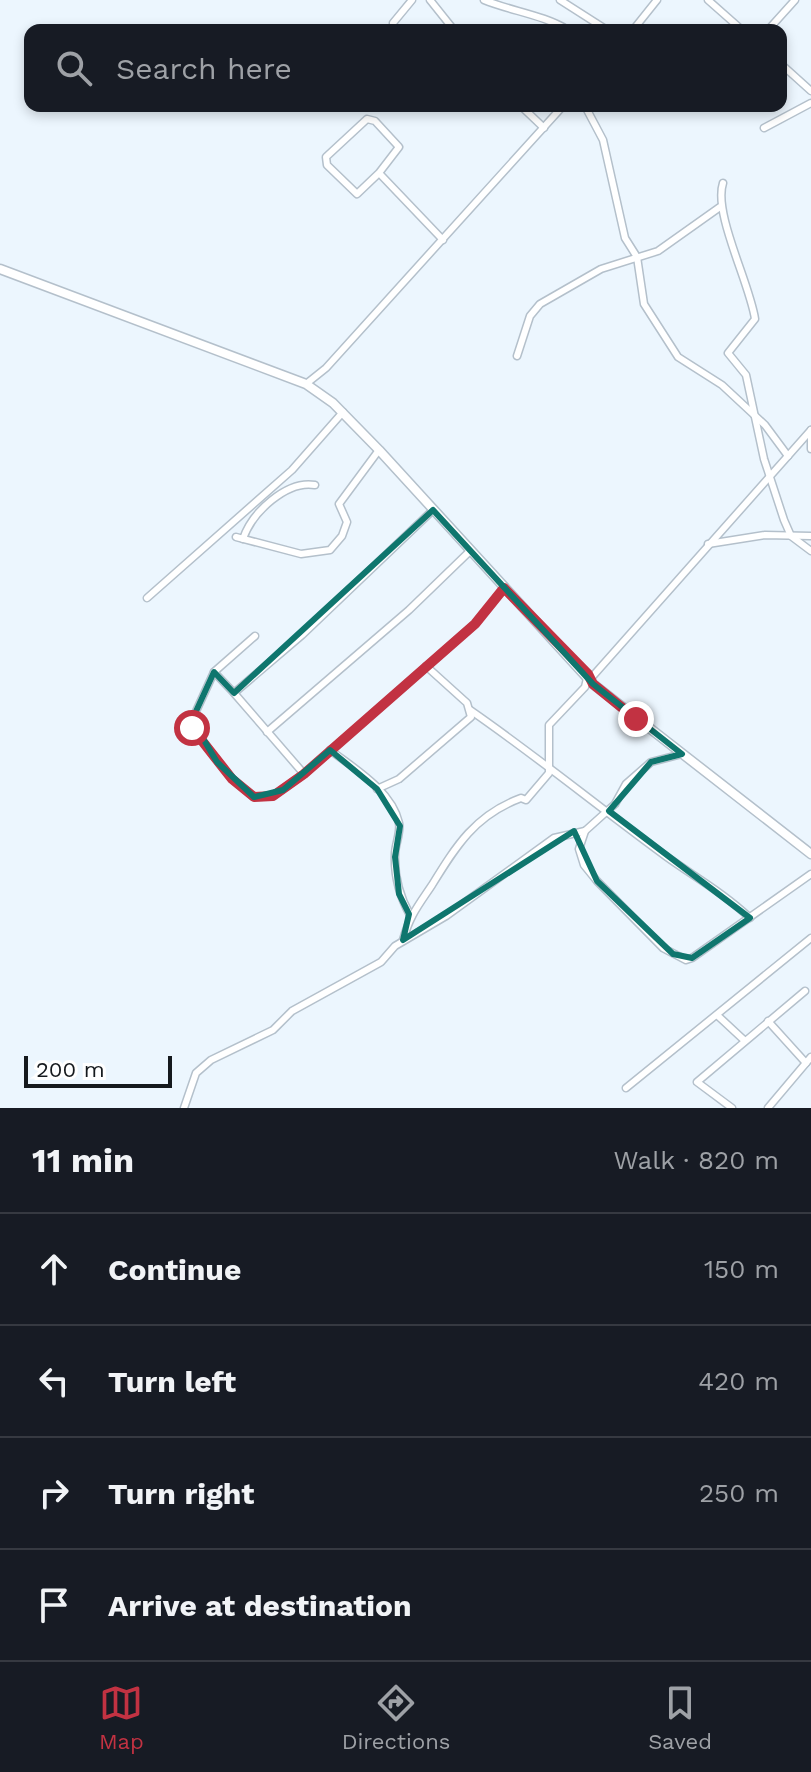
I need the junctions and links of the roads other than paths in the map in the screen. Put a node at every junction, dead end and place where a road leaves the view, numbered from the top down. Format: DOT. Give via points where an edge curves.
graph roads {
  1 [pos="412,0"];
  2 [pos="430,0"];
  3 [pos="484,0"];
  4 [pos="560,0"];
  5 [pos="657,0"];
  6 [pos="708,0"];
  7 [pos="795,0"];
  8 [pos="393,24"];
  9 [pos="449,24"];
  10 [pos="558,24"];
  11 [pos="598,24"];
  12 [pos="638,24"];
  13 [pos="735,24"];
  14 [pos="773,24"];
  15 [pos="787,69"];
  16 [pos="811,91"];
  17 [pos="811,103"];
  18 [pos="527,112"];
  19 [pos="558,112"];
  20 [pos="588,112"];
  21 [pos="544,128"];
  22 [pos="764,128"];
  23 [pos="379,173"];
  24 [pos="723,183"];
  25 [pos="720,207"];
  26 [pos="443,240"];
  27 [pos="637,257"];
  28 [pos="0,269"];
  29 [pos="517,356"];
  30 [pos="306,384"];
  31 [pos="343,412"];
  32 [pos="758,420"];
  33 [pos="811,430"];
  34 [pos="811,449"];
  35 [pos="379,450"];
  36 [pos="788,456"];
  37 [pos="769,477"];
  38 [pos="315,485"];
  39 [pos="433,510"];
  40 [pos="791,536"];
  41 [pos="811,536"];
  42 [pos="708,544"];
  43 [pos="470,551"];
  44 [pos="811,551"];
  45 [pos="504,588"];
  46 [pos="147,598"];
  47 [pos="255,636"];
  48 [pos="426,666"];
  49 [pos="214,672"];
  50 [pos="588,674"];
  51 [pos="234,693"];
  52 [pos="470,710"];
  53 [pos="267,732"];
  54 [pos="330,750"];
  55 [pos="682,754"];
  56 [pos="548,764"];
  57 [pos="304,774"];
  58 [pos="377,789"];
  59 [pos="606,809"];
  60 [pos="585,831"];
  61 [pos="811,854"];
  62 [pos="811,874"];
  63 [pos="410,915"];
  64 [pos="750,918"];
  65 [pos="811,938"];
  66 [pos="403,940"];
  67 [pos="805,991"];
  68 [pos="717,1015"];
  69 [pos="768,1021"];
  70 [pos="745,1041"];
  71 [pos="808,1060"];
  72 [pos="626,1088"];
  73 [pos="184,1108"];
  74 [pos="732,1108"];
  75 [pos="768,1108"];
  1 -- 8 [label="street"];
  2 -- 9 [label="street"];
  3 -- 10 [label="street"];
  4 -- 11 [label="street"];
  5 -- 12 [label="street"];
  6 -- 13 [label="street"];
  7 -- 14 [label="street"];
  15 -- 16 [label="street"];
  17 -- 22 [label="street"];
  18 -- 21 [label="street"];
  19 -- 21 [label="street"];
  20 -- 27 [label="street" via="603,140 625,238"];
  21 -- 26 [label="street"];
  23 -- 23 [label="street" via="399,147 367,119 326,161 357,194"];
  23 -- 26 [label="street"];
  24 -- 25 [label="street"];
  25 -- 27 [label="street" via="658,251"];
  25 -- 32 [label="street" via="755,319 728,353 744,369"];
  26 -- 30 [label="street"];
  27 -- 29 [label="street" via="601,269 540,304 530,316"];
  27 -- 32 [label="street" via="644,304 678,357 722,385"];
  28 -- 30 [label="main road"];
  30 -- 31 [label="main road"];
  31 -- 35 [label="main road"];
  31 -- 46 [label="street" via="292,470"];
  32 -- 36 [label="street"];
  32 -- 37 [label="street"];
  33 -- 34 [label="street"];
  33 -- 36 [label="street"];
  35 -- 38 [label="street" via="339,504 347,522 330,550 301,554 240,538 289,487"];
  35 -- 39 [label="main road"];
  36 -- 37 [label="street"];
  37 -- 40 [label="street"];
  37 -- 42 [label="street"];
  39 -- 43 [label="main road"];
  39 -- 51 [label="street"];
  40 -- 41 [label="street"];
  40 -- 42 [label="street"];
  40 -- 44 [label="street"];
  42 -- 50 [label="street" via="592,677"];
  43 -- 45 [label="main road"];
  43 -- 53 [label="street"];
  45 -- 48 [label="street" via="475,624"];
  45 -- 50 [label="main road"];
  47 -- 49 [label="street"];
  48 -- 52 [label="street"];
  48 -- 54 [label="street"];
  49 -- 51 [label="street"];
  49 -- 57 [label="street" via="192,728 217,762 254,797 273,796"];
  50 -- 55 [label="main road" via="593,684"];
  50 -- 56 [label="street" via="585,687 549,725"];
  51 -- 53 [label="street"];
  52 -- 56 [label="street"];
  52 -- 58 [label="street" via="465,725 430,755 389,787"];
  53 -- 57 [label="street"];
  54 -- 57 [label="street"];
  54 -- 58 [label="street"];
  55 -- 59 [label="street" via="651,762"];
  55 -- 61 [label="main road"];
  56 -- 59 [label="street"];
  56 -- 63 [label="street" via="549,773 530,797 494,812 462,837"];
  58 -- 63 [label="street" via="400,826 395,857 399,894"];
  59 -- 60 [label="street"];
  59 -- 64 [label="street"];
  60 -- 64 [label="street" via="579,849 584,865 673,954 692,958"];
  60 -- 66 [label="street" via="554,838 446,916"];
  62 -- 64 [label="street"];
  63 -- 66 [label="street"];
  65 -- 68 [label="street"];
  66 -- 73 [label="street" via="381,962 204,1066"];
  67 -- 69 [label="street"];
  68 -- 70 [label="street"];
  68 -- 72 [label="street"];
  69 -- 70 [label="street"];
  69 -- 71 [label="street"];
  70 -- 74 [label="street" via="697,1082"];
  71 -- 75 [label="street"];
}
